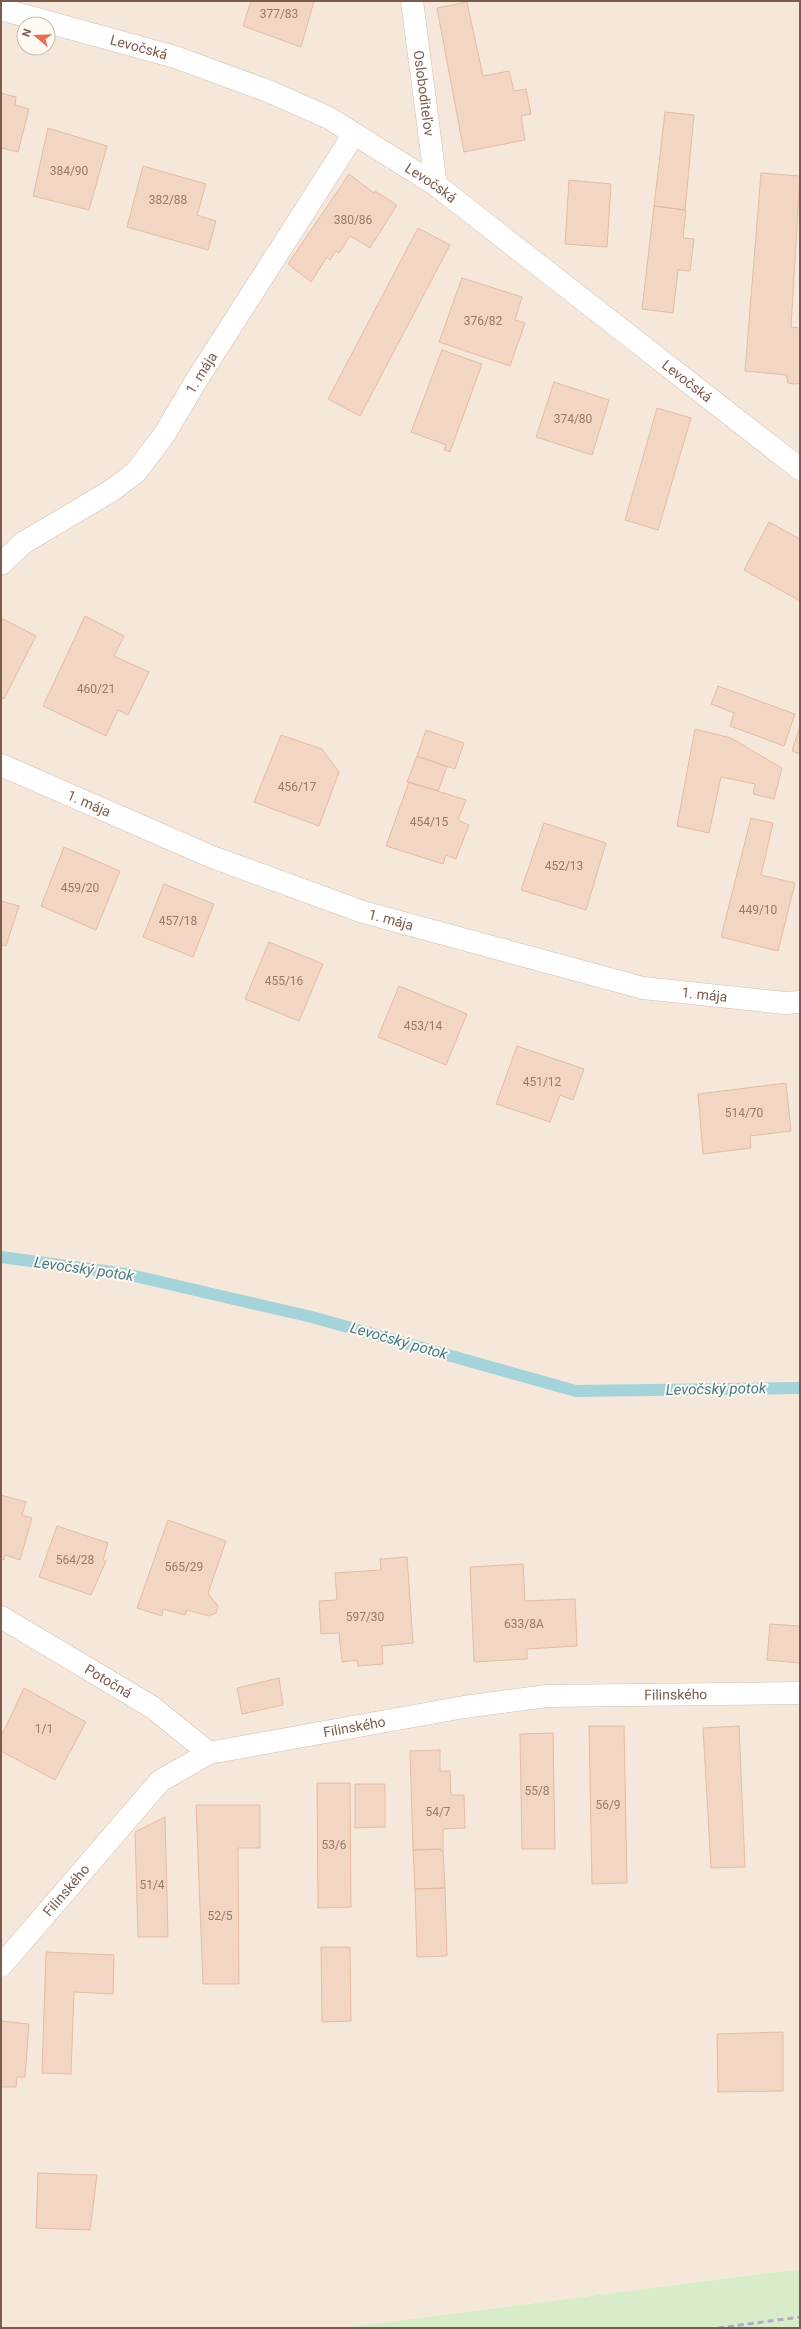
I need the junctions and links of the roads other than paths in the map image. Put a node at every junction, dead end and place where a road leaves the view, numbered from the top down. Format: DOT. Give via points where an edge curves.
graph roads {
  1 [pos="412,1"];
  2 [pos="1,9"];
  3 [pos="354,134"];
  4 [pos="436,185"];
  5 [pos="800,468"];
  6 [pos="1,564"];
  7 [pos="1,765"];
  8 [pos="800,1002"];
  9 [pos="1,1617"];
  10 [pos="800,1693"];
  11 [pos="209,1754"];
  12 [pos="1,1966"];
  1 -- 4 [label="street, Osloboditeľov"];
  2 -- 3 [label="street, Levočská" via="183,60 268,91 328,118"];
  3 -- 4 [label="street, Levočská"];
  3 -- 6 [label="street, 1. mája" via="200,374 164,435 136,472 111,491 23,543"];
  4 -- 5 [label="street, Levočská"];
  7 -- 8 [label="street, 1. mája" via="212,857 363,912 643,988 785,1003"];
  9 -- 11 [label="street, Potočná" via="152,1707"];
  10 -- 11 [label="street, Filinského" via="546,1696 464,1707"];
  11 -- 12 [label="street, Filinského" via="160,1781"];
}
